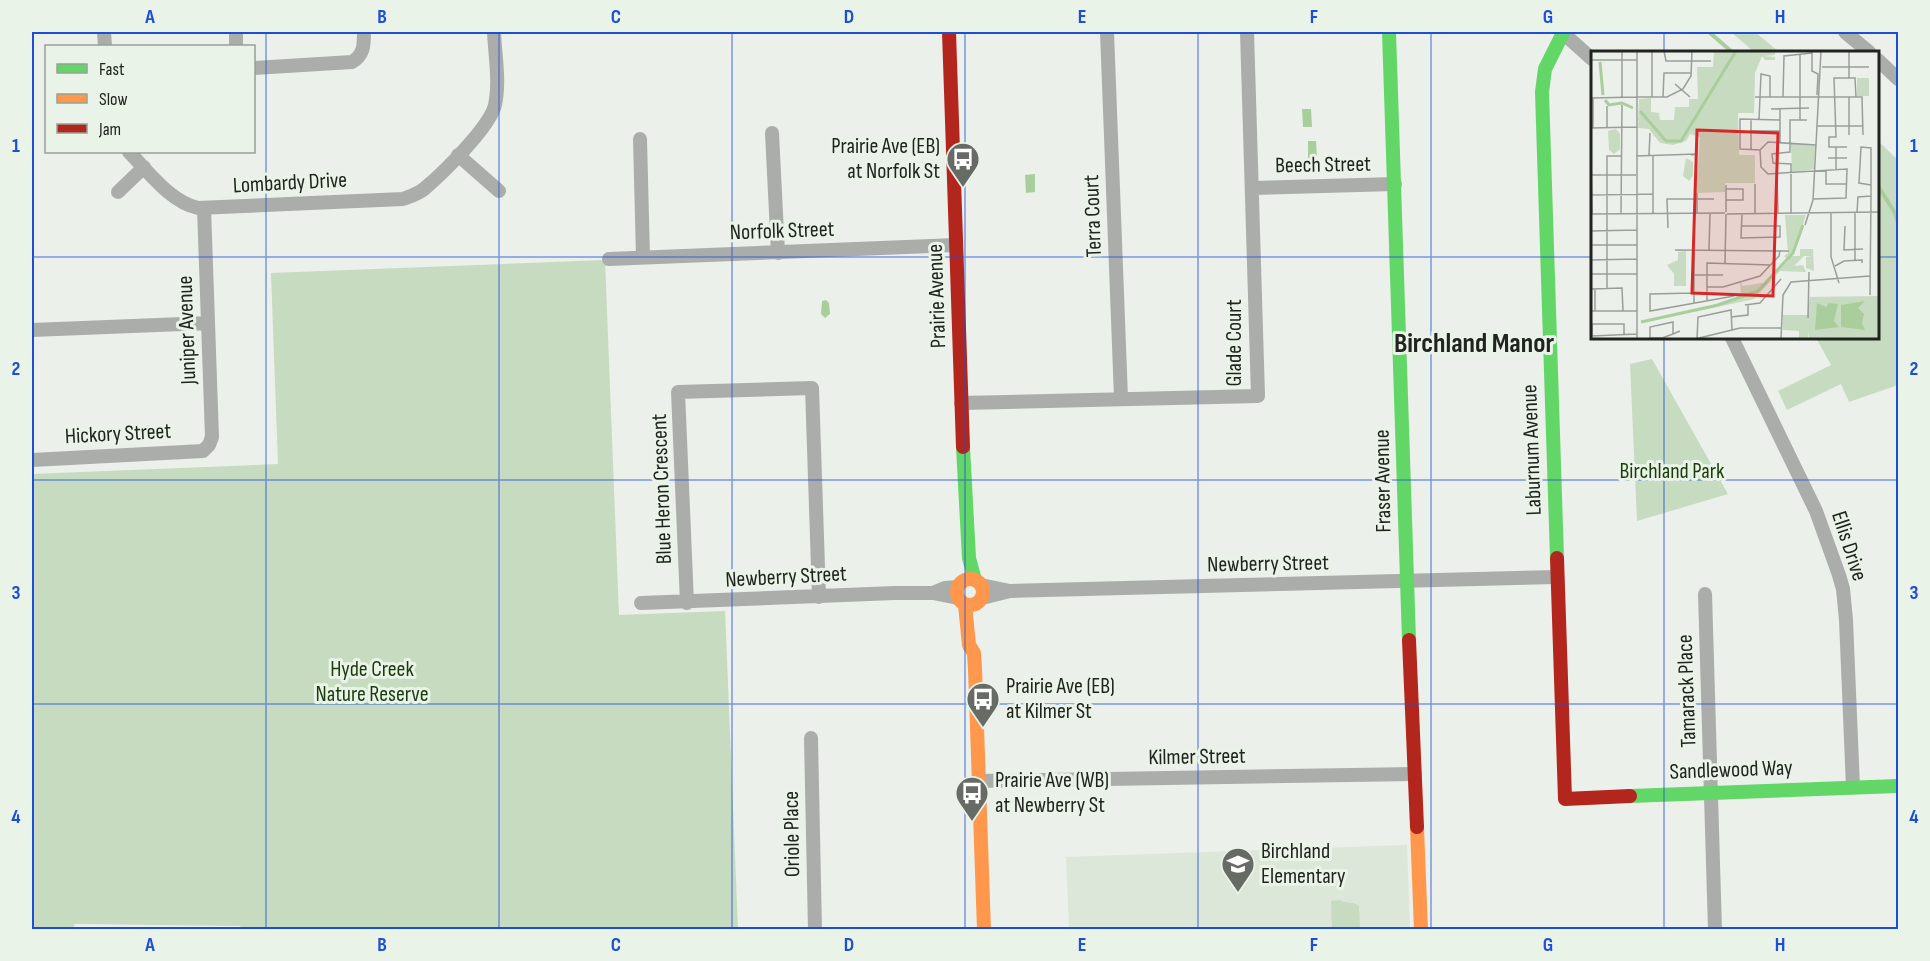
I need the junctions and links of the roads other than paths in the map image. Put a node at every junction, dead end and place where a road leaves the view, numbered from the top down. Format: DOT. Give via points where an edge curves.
graph roads {
  1 [pos="364,32"];
  2 [pos="494,32"];
  3 [pos="949,32"];
  4 [pos="1107,32"];
  5 [pos="1247,32"];
  6 [pos="1389,32"];
  7 [pos="1562,32"];
  8 [pos="1848,32"];
  9 [pos="1868,51"];
  10 [pos="1591,57"];
  11 [pos="1879,61"];
  12 [pos="255,68"];
  13 [pos="1899,79"];
  14 [pos="772,133"];
  15 [pos="640,139"];
  16 [pos="130,153"];
  17 [pos="458,155"];
  18 [pos="144,167"];
  19 [pos="1395,184"];
  20 [pos="1252,188"];
  21 [pos="499,191"];
  22 [pos="118,192"];
  23 [pos="204,208"];
  24 [pos="956,245"];
  25 [pos="778,253"];
  26 [pos="644,258"];
  27 [pos="609,259"];
  28 [pos="208,323"];
  29 [pos="32,330"];
  30 [pos="1732,339"];
  31 [pos="1121,398"];
  32 [pos="961,403"];
  33 [pos="206,449"];
  34 [pos="32,460"];
  35 [pos="1557,577"];
  36 [pos="1406,582"];
  37 [pos="970,592"];
  38 [pos="1705,594"];
  39 [pos="819,597"];
  40 [pos="641,603"];
  41 [pos="687,603"];
  42 [pos="811,738"];
  43 [pos="1415,774"];
  44 [pos="979,781"];
  45 [pos="1899,786"];
  46 [pos="1853,787"];
  47 [pos="1712,792"];
  48 [pos="1565,799"];
  49 [pos="815,930"];
  50 [pos="984,930"];
  51 [pos="1420,930"];
  52 [pos="1715,930"];
  1 -- 12 [label="street" via="363,49 352,62"];
  2 -- 17 [label="street, Lombardy Drive" via="495,105 490,117"];
  3 -- 24 [label="street, Prairie Avenue"];
  4 -- 31 [label="street, Terra Court"];
  5 -- 20 [label="street, Glade Court"];
  6 -- 19 [label="street, Fraser Avenue"];
  7 -- 10 [label="street"];
  7 -- 35 [label="street, Laburnum Avenue" via="1545,69 1542,92"];
  8 -- 9 [label="street"];
  11 -- 13 [label="street"];
  14 -- 25 [label="street"];
  15 -- 26 [label="street"];
  16 -- 18 [label="street, Lombardy Drive"];
  17 -- 21 [label="street"];
  17 -- 23 [label="street, Lombardy Drive" via="423,190 403,199"];
  18 -- 22 [label="street"];
  18 -- 23 [label="street, Lombardy Drive" via="180,201"];
  19 -- 20 [label="street, Beech Street"];
  19 -- 36 [label="street, Fraser Avenue"];
  20 -- 31 [label="street, Glade Court" via="1258,396"];
  23 -- 28 [label="street, Juniper Avenue"];
  24 -- 25 [label="street, Norfolk Street"];
  24 -- 32 [label="street, Prairie Avenue"];
  25 -- 26 [label="street, Norfolk Street"];
  26 -- 27 [label="street, Norfolk Street"];
  28 -- 29 [label="street"];
  28 -- 33 [label="street, Juniper Avenue" via="212,437"];
  30 -- 46 [label="street, Ellis Drive" via="1816,511 1841,582"];
  31 -- 32 [label="street, Glade Court"];
  32 -- 37 [label="street, Prairie Avenue"];
  33 -- 34 [label="street, Hickory Street"];
  35 -- 36 [label="street, Newberry Street"];
  35 -- 48 [label="street, Laburnum Avenue"];
  36 -- 37 [label="street, Newberry Street"];
  36 -- 43 [label="street, Fraser Avenue"];
  37 -- 39 [label="street, Newberry Street"];
  37 -- 44 [label="street, Prairie Avenue" via="969,645 974,653"];
  38 -- 47 [label="street, Tamarack Place"];
  39 -- 41 [label="street, Newberry Street"];
  39 -- 41 [label="street, Blue Heron Crescent" via="812,388 678,392"];
  40 -- 41 [label="street, Newberry Street"];
  42 -- 49 [label="street, Oriole Place"];
  43 -- 44 [label="street, Kilmer Street"];
  43 -- 51 [label="street, Fraser Avenue"];
  44 -- 50 [label="street, Prairie Avenue"];
  45 -- 46 [label="street, Sandlewood Way"];
  46 -- 47 [label="street, Sandlewood Way"];
  47 -- 48 [label="street, Sandlewood Way"];
  47 -- 52 [label="street, Tamarack Place"];
}
